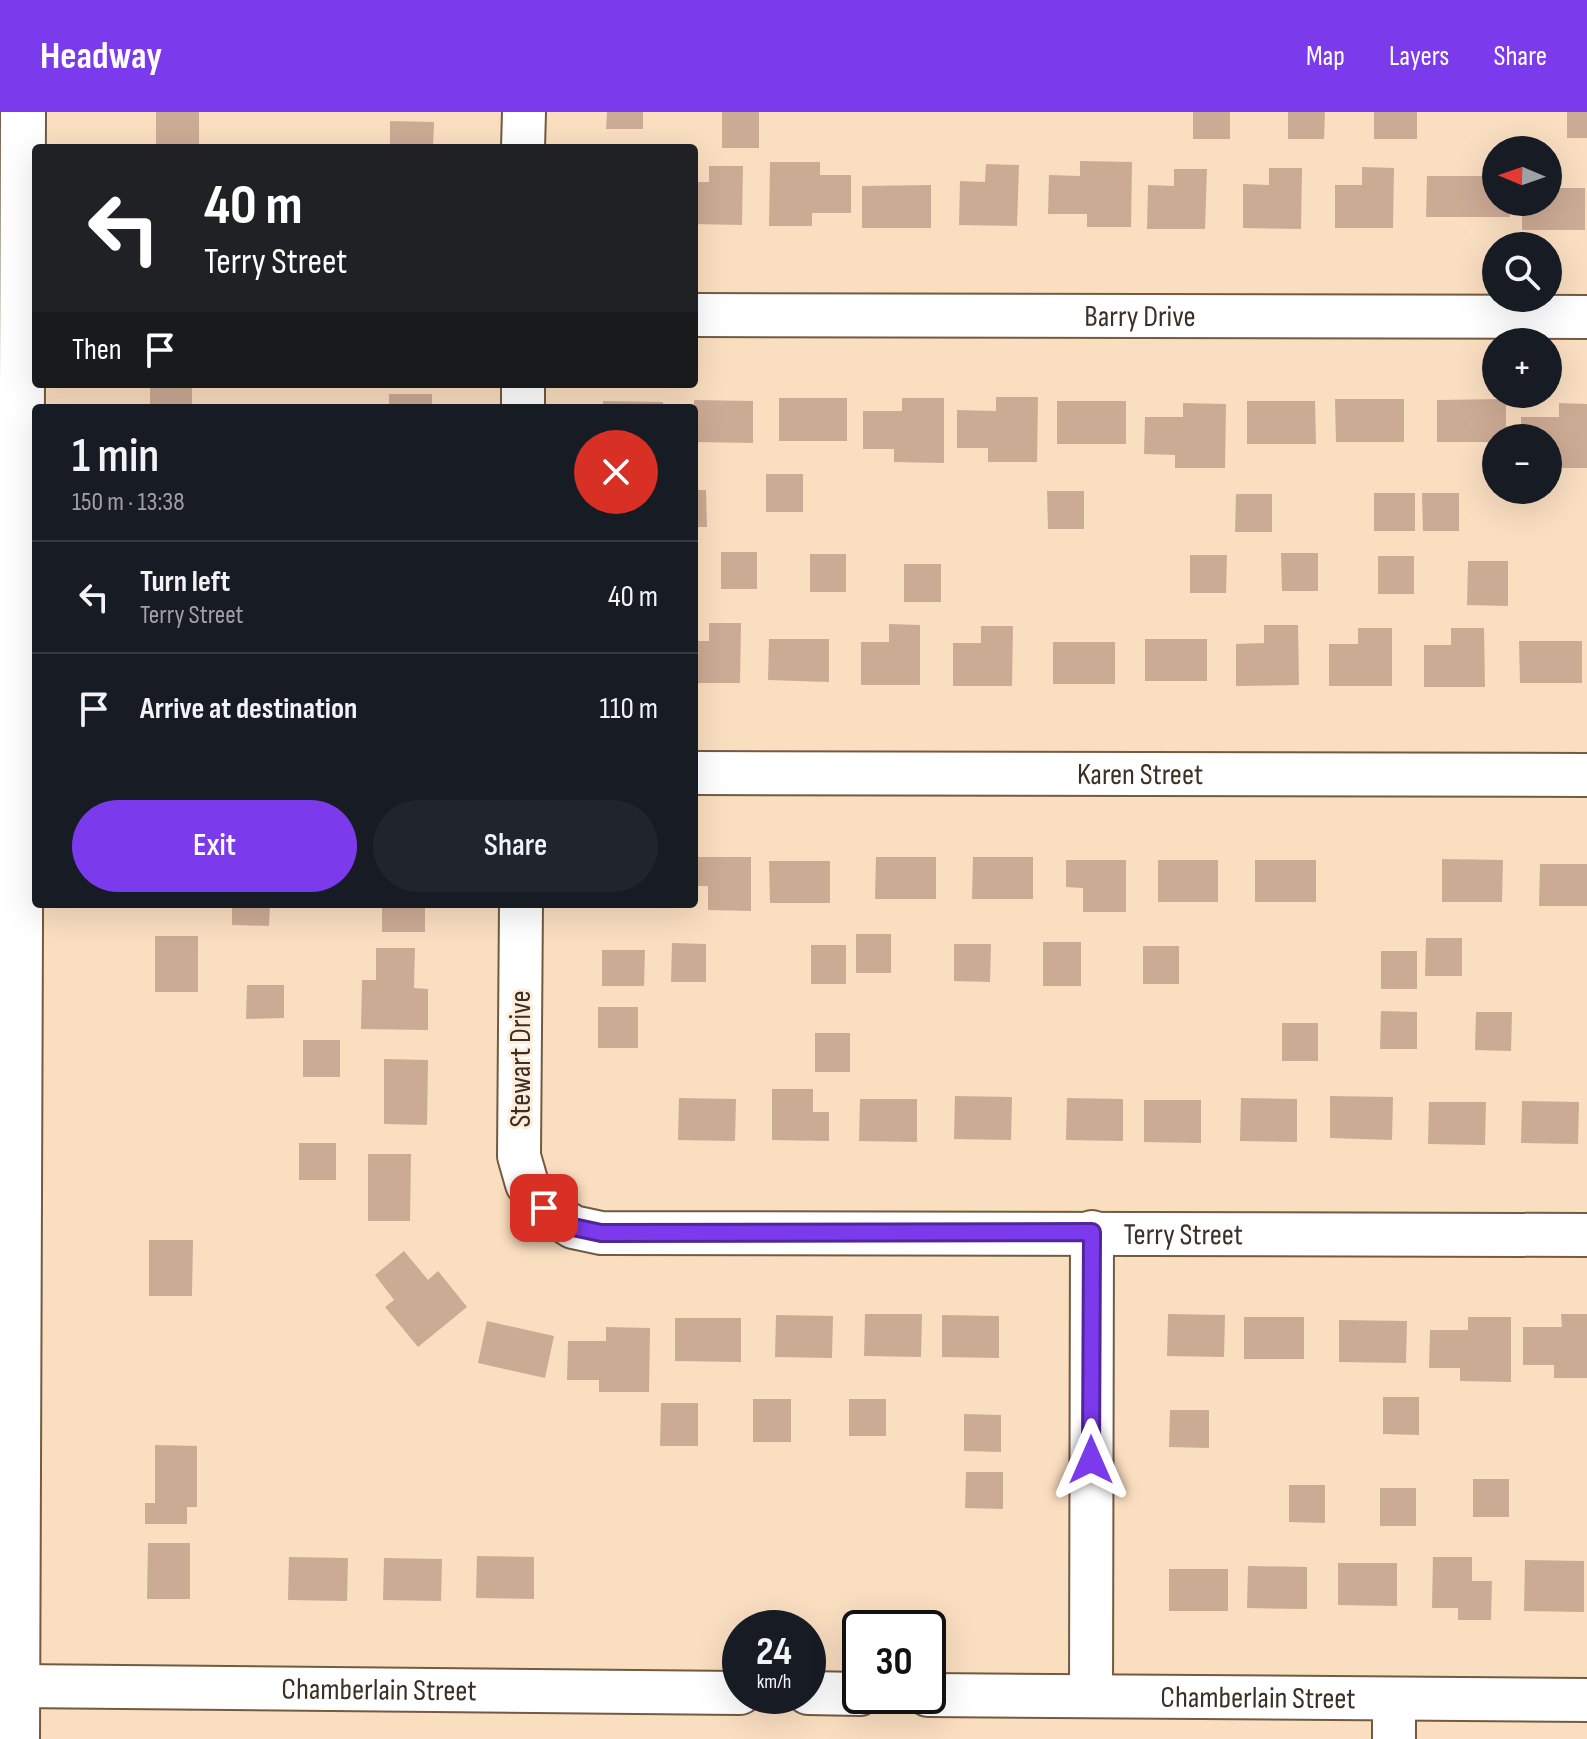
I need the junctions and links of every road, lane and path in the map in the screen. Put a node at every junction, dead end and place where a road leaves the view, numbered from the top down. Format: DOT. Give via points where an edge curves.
graph roads {
  1 [pos="23,112"];
  2 [pos="524,112"];
  3 [pos="523,144"];
  4 [pos="698,315"];
  5 [pos="1587,317"];
  6 [pos="698,773"];
  7 [pos="1587,775"];
  8 [pos="521,908"];
  9 [pos="544,1208"];
  10 [pos="1092,1232"];
  11 [pos="1587,1235"];
  12 [pos="17,1686"];
  13 [pos="722,1693"];
  14 [pos="946,1695"];
  15 [pos="1091,1696"];
  16 [pos="1587,1700"];
  17 [pos="1394,1719"];
  18 [pos="17,1739"];
  1 -- 12 [label="street"];
  2 -- 3 [label="street"];
  4 -- 5 [label="street, Barry Drive"];
  6 -- 7 [label="street, Karen Street"];
  8 -- 9 [label="street, Stewart Drive" via="519,1156 527,1184"];
  9 -- 10 [label="street, Terry Street" via="573,1227 601,1233"];
  10 -- 11 [label="street, Terry Street"];
  10 -- 15 [label="street"];
  12 -- 13 [label="street, Chamberlain Street"];
  12 -- 18 [label="street"];
  14 -- 15 [label="street, Chamberlain Street"];
  15 -- 17 [label="street, Chamberlain Street"];
  16 -- 17 [label="street, Chamberlain Street"];
}
